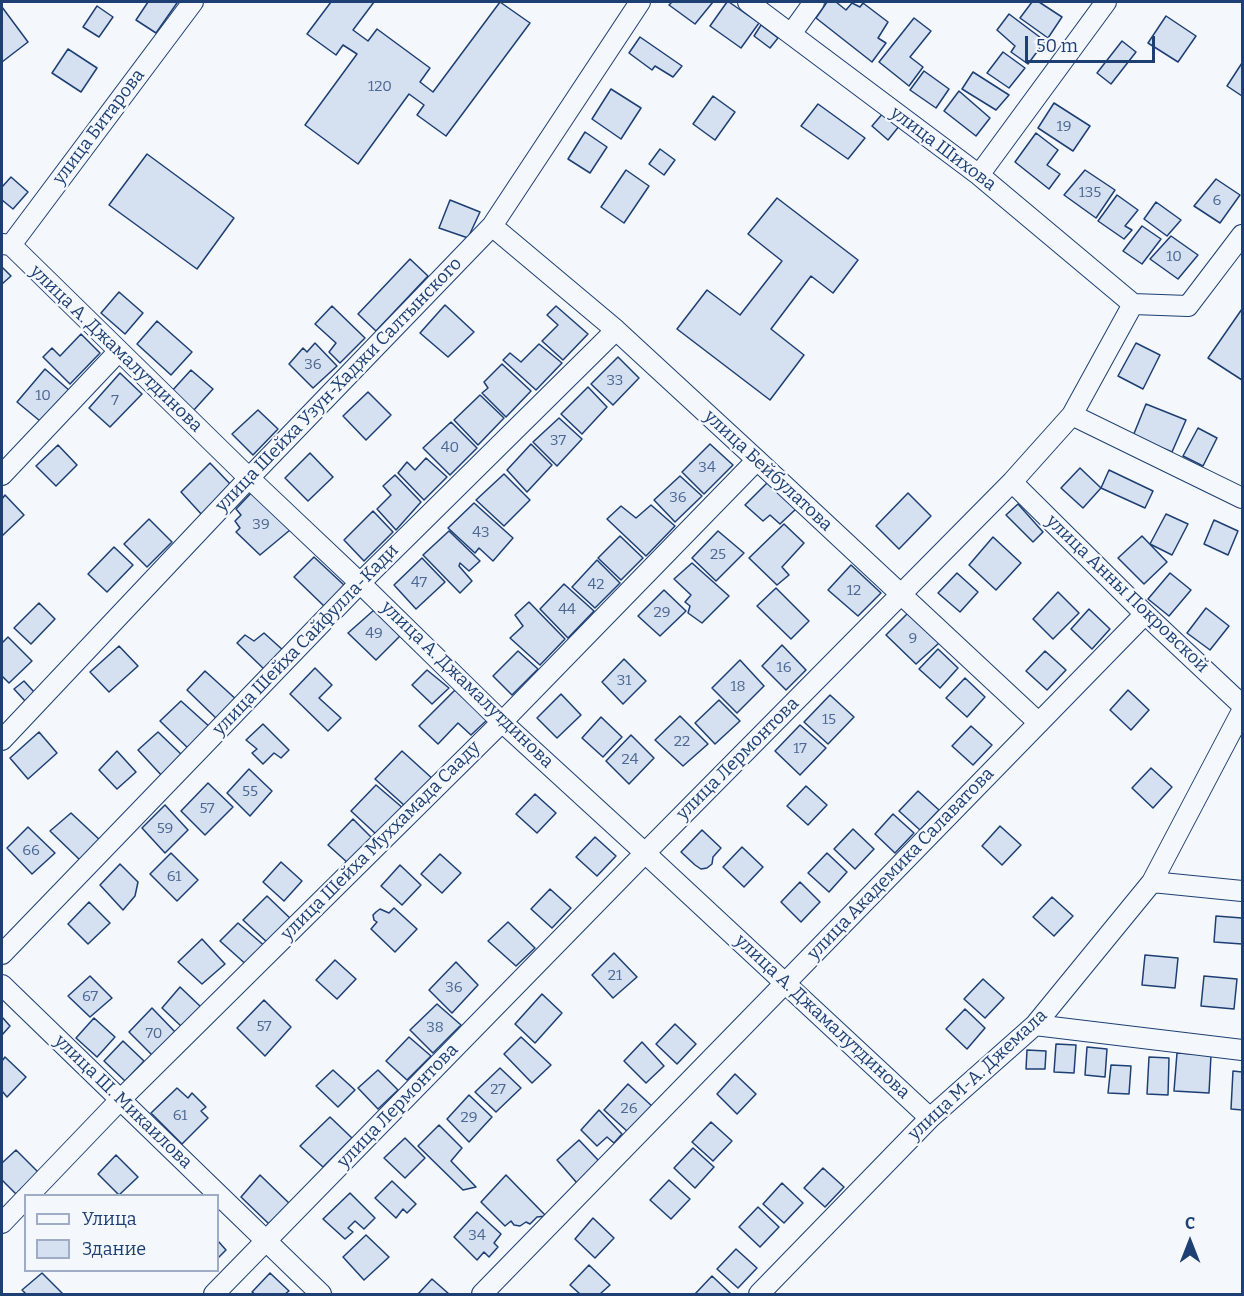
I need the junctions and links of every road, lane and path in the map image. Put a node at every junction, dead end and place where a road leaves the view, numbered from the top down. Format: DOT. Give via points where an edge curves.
graph roads {
  1 [pos="193,2"];
  2 [pos="640,2"];
  3 [pos="748,2"];
  4 [pos="814,2"];
  5 [pos="1106,2"];
  6 [pos="791,34"];
  7 [pos="980,175"];
  8 [pos="492,226"];
  9 [pos="1242,235"];
  10 [pos="6,244"];
  11 [pos="1133,304"];
  12 [pos="616,330"];
  13 [pos="119,351"];
  14 [pos="1072,415"];
  15 [pos="757,460"];
  16 [pos="2,474"];
  17 [pos="249,478"];
  18 [pos="1012,482"];
  19 [pos="1242,498"];
  20 [pos="360,583"];
  21 [pos="901,594"];
  22 [pos="1145,614"];
  23 [pos="1242,705"];
  24 [pos="1242,711"];
  25 [pos="502,722"];
  26 [pos="1039,723"];
  27 [pos="2,740"];
  28 [pos="645,853"];
  29 [pos="1152,882"];
  30 [pos="1242,891"];
  31 [pos="2,954"];
  32 [pos="785,983"];
  33 [pos="2,985"];
  34 [pos="1035,1025"];
  35 [pos="1242,1050"];
  36 [pos="120,1100"];
  37 [pos="930,1118"];
  38 [pos="30,1194"];
  39 [pos="217,1194"];
  40 [pos="219,1196"];
  41 [pos="24,1200"];
  42 [pos="2,1223"];
  43 [pos="266,1241"];
  44 [pos="214,1294"];
  45 [pos="321,1294"];
  46 [pos="482,1294"];
  47 [pos="759,1294"];
  1 -- 10 [label="street, улица Битарова"];
  2 -- 8 [label="street, улица Шейха Узун-Хаджи Салтынского"];
  3 -- 6 [label="street, улица Шихова"];
  4 -- 6 [label="street"];
  5 -- 7 [label="street"];
  6 -- 7 [label="street, улица Шихова"];
  7 -- 11 [label="street, улица Шихова"];
  8 -- 12 [label="street, улица Бейбулатова"];
  8 -- 17 [label="street, улица Шейха Узун-Хаджи Салтынского"];
  9 -- 11 [label="street" via="1188,306"];
  10 -- 13 [label="street, улица А. Джамалутдинова"];
  11 -- 14 [label="street, улица Лермонтова"];
  12 -- 15 [label="street, улица Бейбулатова"];
  12 -- 20 [label="street, улица Шейха Сайфулла-Кади"];
  13 -- 16 [label="street"];
  13 -- 17 [label="street, улица А. Джамалутдинова"];
  14 -- 18 [label="street, улица Лермонтова"];
  14 -- 19 [label="street"];
  15 -- 21 [label="street, улица Бейбулатова"];
  15 -- 25 [label="street, улица Шейха Муххамада Сааду"];
  17 -- 20 [label="street, улица А. Джамалутдинова"];
  17 -- 27 [label="street, улица Шейха Узун-Хаджи Салтынского"];
  18 -- 21 [label="street, улица Лермонтова"];
  18 -- 22 [label="street, улица Анны Покровской"];
  20 -- 25 [label="street, улица А. Джамалутдинова"];
  20 -- 31 [label="street, улица Шейха Сайфулла-Кади"];
  21 -- 26 [label="street, улица Бейбулатова"];
  21 -- 28 [label="street, улица Лермонтова"];
  22 -- 23 [label="street, улица Анны Покровской"];
  22 -- 26 [label="street, улица Академика Салаватова"];
  24 -- 29 [label="street, улица М-А. Джемала"];
  25 -- 28 [label="street, улица А. Джамалутдинова"];
  25 -- 36 [label="street, улица Шейха Муххамада Сааду"];
  26 -- 32 [label="street, улица Академика Салаватова"];
  28 -- 32 [label="street, улица А. Джамалутдинова"];
  28 -- 43 [label="street, улица Лермонтова"];
  29 -- 30 [label="street"];
  29 -- 34 [label="street, улица М-А. Джемала"];
  32 -- 37 [label="street, улица А. Джамалутдинова"];
  32 -- 46 [label="street, улица Академика Салаватова"];
  33 -- 36 [label="street, улица Ш. Микаилова"];
  34 -- 35 [label="street"];
  34 -- 37 [label="street, улица М-А. Джемала"];
  36 -- 38 [label="street, улица Шейха Муххамада Сааду"];
  36 -- 39 [label="street, улица Ш. Микаилова"];
  37 -- 47 [label="street, улица М-А. Джемала"];
  40 -- 43 [label="street, улица Ш. Микаилова"];
  41 -- 42 [label="street, улица Шейха Муххамада Сааду"];
  43 -- 44 [label="street, улица Лермонтова"];
  43 -- 45 [label="street, улица Ш. Микаилова"];
}
